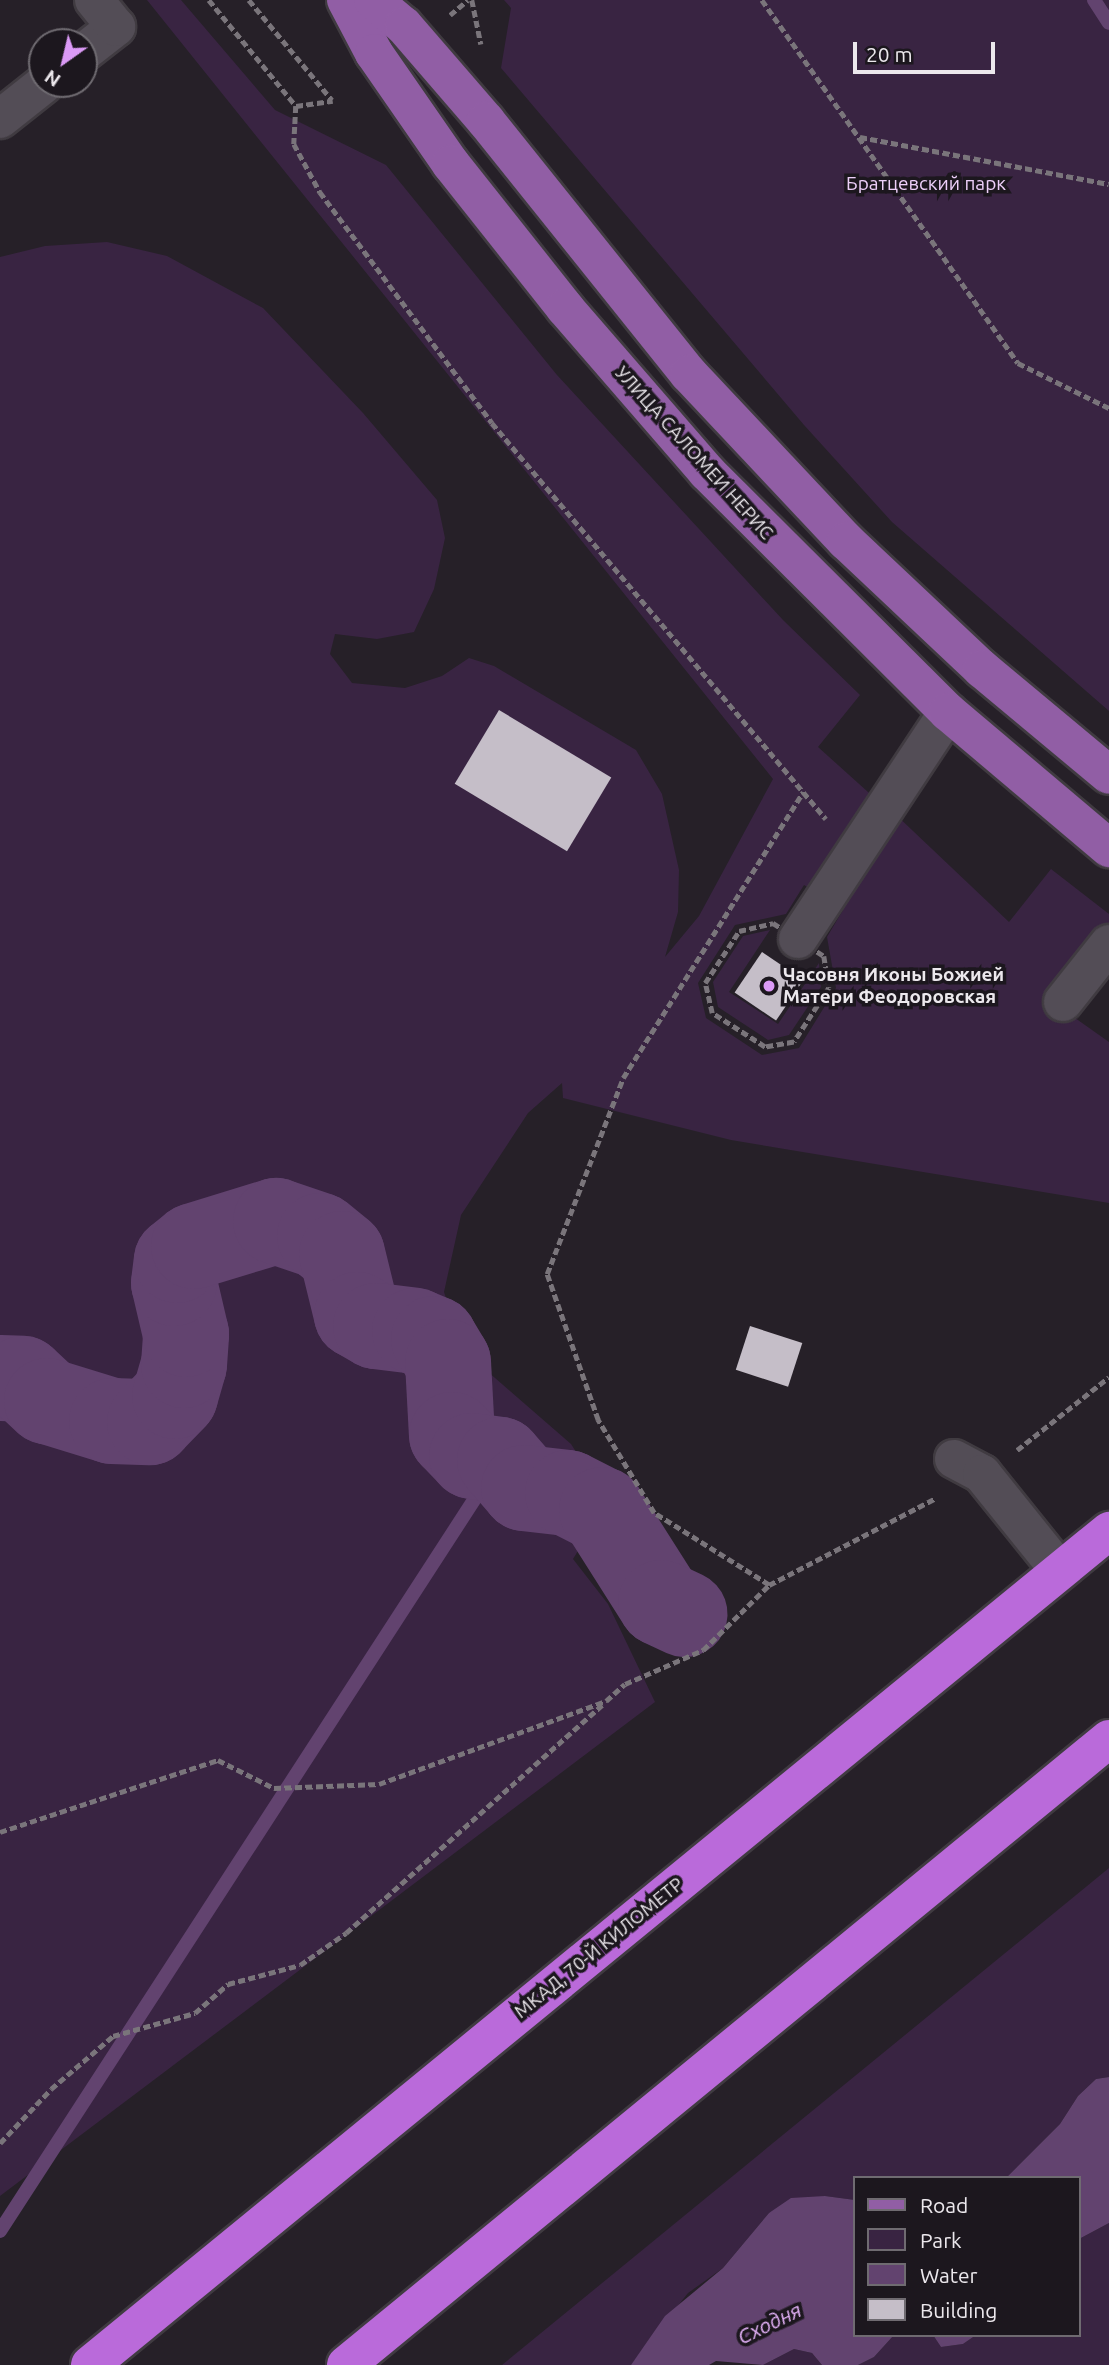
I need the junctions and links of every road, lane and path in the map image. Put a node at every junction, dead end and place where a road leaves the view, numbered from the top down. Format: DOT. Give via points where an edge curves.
graph roads {
  1 [pos="94,0"];
  2 [pos="209,0"];
  3 [pos="249,0"];
  4 [pos="346,0"];
  5 [pos="373,0"];
  6 [pos="470,0"];
  7 [pos="762,0"];
  8 [pos="442,8"];
  9 [pos="98,41"];
  10 [pos="481,48"];
  11 [pos="28,97"];
  12 [pos="296,106"];
  13 [pos="0,119"];
  14 [pos="860,137"];
  15 [pos="1109,184"];
  16 [pos="1109,408"];
  17 [pos="948,712"];
  18 [pos="1109,775"];
  19 [pos="803,792"];
  20 [pos="1109,848"];
  21 [pos="855,852"];
  22 [pos="798,939"];
  23 [pos="1109,944"];
  24 [pos="1063,1002"];
  25 [pos="1109,1377"];
  26 [pos="968,1466"];
  27 [pos="1109,1531"];
  28 [pos="1060,1571"];
  29 [pos="769,1585"];
  30 [pos="606,1701"];
  31 [pos="1109,1739"];
  32 [pos="0,1832"];
  33 [pos="0,2143"];
  34 [pos="90,2365"];
  35 [pos="346,2365"];
  1 -- 9 [label="lane" via="116,27"];
  2 -- 12 [label="path"];
  3 -- 12 [label="path" via="333,101"];
  4 -- 17 [label="main road, УЛИЦА САЛОМЕИ НЕРИС" via="374,53 451,164 565,308 707,472"];
  5 -- 18 [label="main road" via="404,26 486,121 689,374 846,541 982,669"];
  6 -- 8 [label="path" via="449,15"];
  6 -- 10 [label="path"];
  7 -- 14 [label="path"];
  11 -- 13 [label="lane"];
  12 -- 19 [label="path" via="294,144 320,192 492,423"];
  14 -- 15 [label="path"];
  14 -- 16 [label="path" via="1018,363"];
  17 -- 20 [label="main road, УЛИЦА САЛОМЕИ НЕРИС"];
  17 -- 21 [label="lane"];
  19 -- 21 [label="path"];
  19 -- 29 [label="path" via="623,1078 547,1274 598,1420 654,1513"];
  21 -- 22 [label="lane"];
  22 -- 22 [label="path" via="773,923 739,931 705,983 712,1013 765,1047 794,1042 829,988 824,956"];
  23 -- 24 [label="lane"];
  25 -- 26 [label="path"];
  26 -- 28 [label="lane"];
  26 -- 29 [label="path"];
  27 -- 28 [label="highway, МКАД, 70-Й КИЛОМЕТР"];
  28 -- 34 [label="highway, МКАД, 70-Й КИЛОМЕТР"];
  29 -- 30 [label="path" via="703,1650 625,1684"];
  30 -- 32 [label="path" via="379,1784 274,1788 218,1760"];
  30 -- 33 [label="path" via="346,1933 300,1965 228,1984 195,2013 113,2036 51,2089"];
  31 -- 35 [label="highway"];
}
